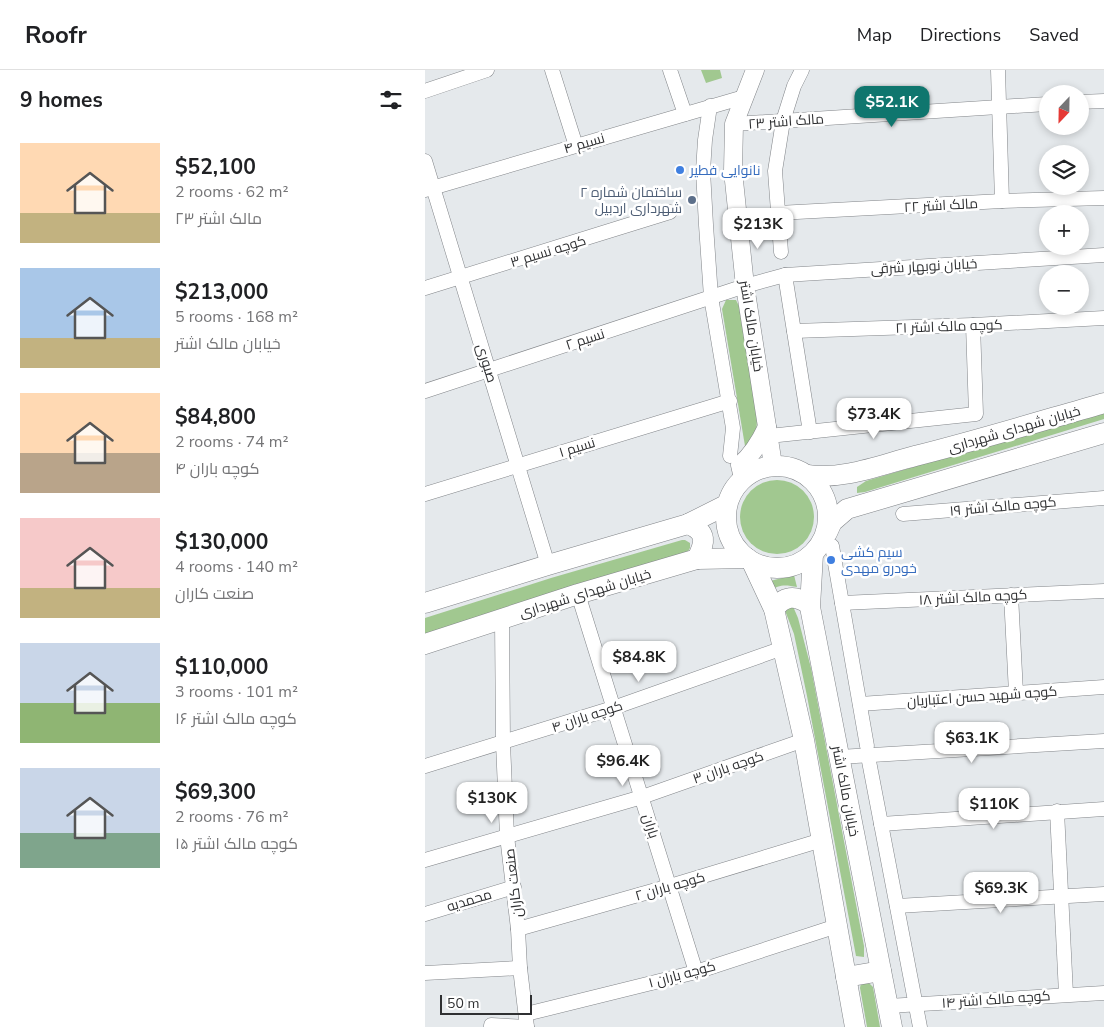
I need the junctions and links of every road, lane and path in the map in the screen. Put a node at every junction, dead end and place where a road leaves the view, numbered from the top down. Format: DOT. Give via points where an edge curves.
graph roads {
  1 [pos="487,70"];
  2 [pos="552,70"];
  3 [pos="670,70"];
  4 [pos="755,70"];
  5 [pos="802,70"];
  6 [pos="998,70"];
  7 [pos="425,91"];
  8 [pos="744,97"];
  9 [pos="1104,101"];
  10 [pos="1089,102"];
  11 [pos="1039,104"];
  12 [pos="710,106"];
  13 [pos="999,107"];
  14 [pos="685,114"];
  15 [pos="783,121"];
  16 [pos="734,124"];
  17 [pos="576,146"];
  18 [pos="425,161"];
  19 [pos="429,189"];
  20 [pos="1104,198"];
  21 [pos="1002,201"];
  22 [pos="670,212"];
  23 [pos="778,213"];
  24 [pos="781,252"];
  25 [pos="1104,255"];
  26 [pos="785,275"];
  27 [pos="461,278"];
  28 [pos="745,286"];
  29 [pos="425,288"];
  30 [pos="711,298"];
  31 [pos="1104,318"];
  32 [pos="973,325"];
  33 [pos="794,331"];
  34 [pos="489,371"];
  35 [pos="425,391"];
  36 [pos="730,401"];
  37 [pos="1104,403"];
  38 [pos="768,431"];
  39 [pos="811,432"];
  40 [pos="1104,433"];
  41 [pos="730,456"];
  42 [pos="518,464"];
  43 [pos="773,465"];
  44 [pos="847,474"];
  45 [pos="807,475"];
  46 [pos="743,478"];
  47 [pos="425,494"];
  48 [pos="1104,498"];
  49 [pos="860,504"];
  50 [pos="727,505"];
  51 [pos="903,514"];
  52 [pos="688,524"];
  53 [pos="823,546"];
  54 [pos="697,559"];
  55 [pos="749,560"];
  56 [pos="548,565"];
  57 [pos="1104,591"];
  58 [pos="578,594"];
  59 [pos="1011,595"];
  60 [pos="425,603"];
  61 [pos="843,603"];
  62 [pos="809,604"];
  63 [pos="774,609"];
  64 [pos="502,619"];
  65 [pos="425,644"];
  66 [pos="783,648"];
  67 [pos="1104,688"];
  68 [pos="1016,693"];
  69 [pos="860,704"];
  70 [pos="613,708"];
  71 [pos="804,740"];
  72 [pos="1104,741"];
  73 [pos="503,743"];
  74 [pos="868,751"];
  75 [pos="839,757"];
  76 [pos="425,766"];
  77 [pos="642,797"];
  78 [pos="1104,809"];
  79 [pos="1057,811"];
  80 [pos="881,824"];
  81 [pos="507,836"];
  82 [pos="822,840"];
  83 [pos="425,860"];
  84 [pos="670,886"];
  85 [pos="514,887"];
  86 [pos="1104,894"];
  87 [pos="1061,896"];
  88 [pos="897,906"];
  89 [pos="425,914"];
  90 [pos="837,926"];
  91 [pos="518,929"];
  92 [pos="520,968"];
  93 [pos="881,971"];
  94 [pos="696,972"];
  95 [pos="425,973"];
  96 [pos="846,977"];
  97 [pos="1066,994"];
  98 [pos="1104,994"];
  99 [pos="915,1004"];
  100 [pos="888,1006"];
  101 [pos="526,1023"];
  102 [pos="491,1027"];
  103 [pos="855,1027"];
  104 [pos="892,1027"];
  105 [pos="920,1027"];
  1 -- 7 [label="street"];
  2 -- 17 [label="street"];
  3 -- 14 [label="street"];
  4 -- 8 [label="street, خیابان مالک اشتر"];
  5 -- 15 [label="street"];
  6 -- 13 [label="street"];
  8 -- 12 [label="street, نسیم ۴"];
  8 -- 16 [label="street, خیابان مالک اشتر"];
  9 -- 10 [label="street"];
  11 -- 13 [label="street, مالک اشتر ۲۳"];
  12 -- 14 [label="street, نسیم ۴"];
  12 -- 30 [label="street" via="703,171"];
  13 -- 15 [label="street, مالک اشتر ۲۳"];
  13 -- 21 [label="street"];
  14 -- 17 [label="street, نسیم ۴"];
  15 -- 16 [label="street, مالک اشتر ۲۳"];
  15 -- 23 [label="street" via="775,171"];
  16 -- 28 [label="street, خیابان مالک اشتر" via="733,170"];
  17 -- 19 [label="street, نسیم ۴"];
  18 -- 19 [label="street, صبوری"];
  19 -- 27 [label="street, صبوری"];
  20 -- 21 [label="street, مالک اشتر ۲۲"];
  21 -- 23 [label="street, مالک اشتر ۲۲"];
  22 -- 27 [label="street, کوچه نسیم ۳"];
  23 -- 24 [label="street"];
  25 -- 26 [label="street, خیابان نوبهار شرقی"];
  26 -- 28 [label="street, خیابان نوبهار شرقی"];
  26 -- 33 [label="street"];
  27 -- 29 [label="street, کوچه نسیم ۳"];
  27 -- 34 [label="street, صبوری"];
  28 -- 30 [label="street, نسیم ۲"];
  28 -- 38 [label="street, خیابان مالک اشتر"];
  30 -- 34 [label="street, نسیم ۲"];
  30 -- 36 [label="street"];
  31 -- 32 [label="street, کوچه مالک اشتر ۲۱"];
  32 -- 33 [label="street, کوچه مالک اشتر ۲۱"];
  32 -- 39 [label="street" via="976,414"];
  33 -- 39 [label="street"];
  34 -- 35 [label="street, نسیم ۲"];
  34 -- 42 [label="street, صبوری"];
  36 -- 41 [label="street" via="733,428"];
  36 -- 42 [label="street, نسیم ۱"];
  37 -- 44 [label="main road, خیابان شهدای شهرداری"];
  38 -- 39 [label="street"];
  38 -- 43 [label="street, خیابان مالک اشتر"];
  38 -- 46 [label="street" via="740,465"];
  40 -- 49 [label="main road, خیابان شهدای شهرداری"];
  42 -- 47 [label="street, نسیم ۱"];
  42 -- 56 [label="street, صبوری"];
  43 -- 45 [label="main road" via="791,467"];
  43 -- 46 [label="main road" via="757,469"];
  44 -- 45 [label="main road, خیابان شهدای شهرداری"];
  44 -- 49 [label="main road" via="843,493"];
  45 -- 53 [label="main road" via="819,487 827,504 828,522"];
  46 -- 50 [label="main road"];
  48 -- 51 [label="street, کوچه مالک اشتر ۱۹"];
  49 -- 53 [label="main road, خیابان شهدای شهرداری" via="847,509 832,522"];
  50 -- 52 [label="main road"];
  50 -- 55 [label="main road" via="725,521 729,536"];
  52 -- 54 [label="main road" via="700,530 703,536"];
  52 -- 56 [label="main road"];
  53 -- 55 [label="main road" via="798,564 781,568 765,567"];
  53 -- 61 [label="street"];
  53 -- 62 [label="main road, خیابان مالک اشتر"];
  54 -- 55 [label="main road, خیابان شهدای شهرداری"];
  54 -- 58 [label="main road, خیابان شهدای شهرداری"];
  55 -- 63 [label="main road"];
  56 -- 60 [label="main road"];
  57 -- 59 [label="street, کوچه مالک اشتر ۱۸"];
  58 -- 64 [label="main road, خیابان شهدای شهرداری"];
  58 -- 70 [label="street, باران"];
  59 -- 61 [label="street, کوچه مالک اشتر ۱۸"];
  59 -- 68 [label="street"];
  61 -- 69 [label="street"];
  62 -- 63 [label="main road" via="789,597"];
  62 -- 75 [label="main road, خیابان مالک اشتر"];
  63 -- 66 [label="main road"];
  64 -- 65 [label="main road, خیابان شهدای شهرداری"];
  64 -- 73 [label="street, صنعت کاران"];
  66 -- 70 [label="street, کوچه باران ۴"];
  66 -- 71 [label="main road"];
  67 -- 68 [label="street, کوچه شهید حسن اعتباریان"];
  68 -- 69 [label="street, کوچه شهید حسن اعتباریان"];
  69 -- 74 [label="street"];
  70 -- 73 [label="street, کوچه باران ۴"];
  70 -- 77 [label="street, باران"];
  71 -- 77 [label="street, کوچه باران ۳"];
  71 -- 82 [label="main road"];
  72 -- 74 [label="street"];
  73 -- 76 [label="street, کوچه باران ۴"];
  73 -- 81 [label="street, صنعت کاران"];
  74 -- 75 [label="street"];
  74 -- 80 [label="street"];
  75 -- 93 [label="main road, خیابان مالک اشتر"];
  77 -- 81 [label="street, کوچه باران ۳"];
  77 -- 84 [label="street, باران"];
  78 -- 79 [label="street"];
  79 -- 80 [label="street"];
  79 -- 87 [label="street"];
  80 -- 88 [label="street"];
  81 -- 83 [label="street, کوچه باران ۳"];
  81 -- 85 [label="street, صنعت کاران"];
  82 -- 84 [label="street, کوچه باران ۲"];
  82 -- 90 [label="main road"];
  84 -- 91 [label="street, کوچه باران ۲"];
  84 -- 94 [label="street, باران"];
  85 -- 89 [label="street, محمدیه"];
  85 -- 91 [label="street, صنعت کاران"];
  86 -- 87 [label="street"];
  87 -- 88 [label="street"];
  87 -- 97 [label="street"];
  88 -- 99 [label="street"];
  90 -- 94 [label="street, کوچه باران ۱"];
  90 -- 96 [label="main road"];
  91 -- 92 [label="street, صنعت کاران"];
  92 -- 95 [label="street"];
  92 -- 101 [label="street, صنعت کاران"];
  93 -- 96 [label="main road"];
  93 -- 100 [label="main road, خیابان مالک اشتر"];
  94 -- 101 [label="street, کوچه باران ۱"];
  96 -- 103 [label="main road"];
  97 -- 98 [label="street, کوچه مالک اشتر ۱۴"];
  97 -- 99 [label="street, کوچه مالک اشتر ۱۴"];
  99 -- 100 [label="street, کوچه مالک اشتر ۱۴"];
  99 -- 105 [label="street"];
  100 -- 104 [label="main road, خیابان مالک اشتر"];
  101 -- 102 [label="street, کوچه باران ۱"];
}
